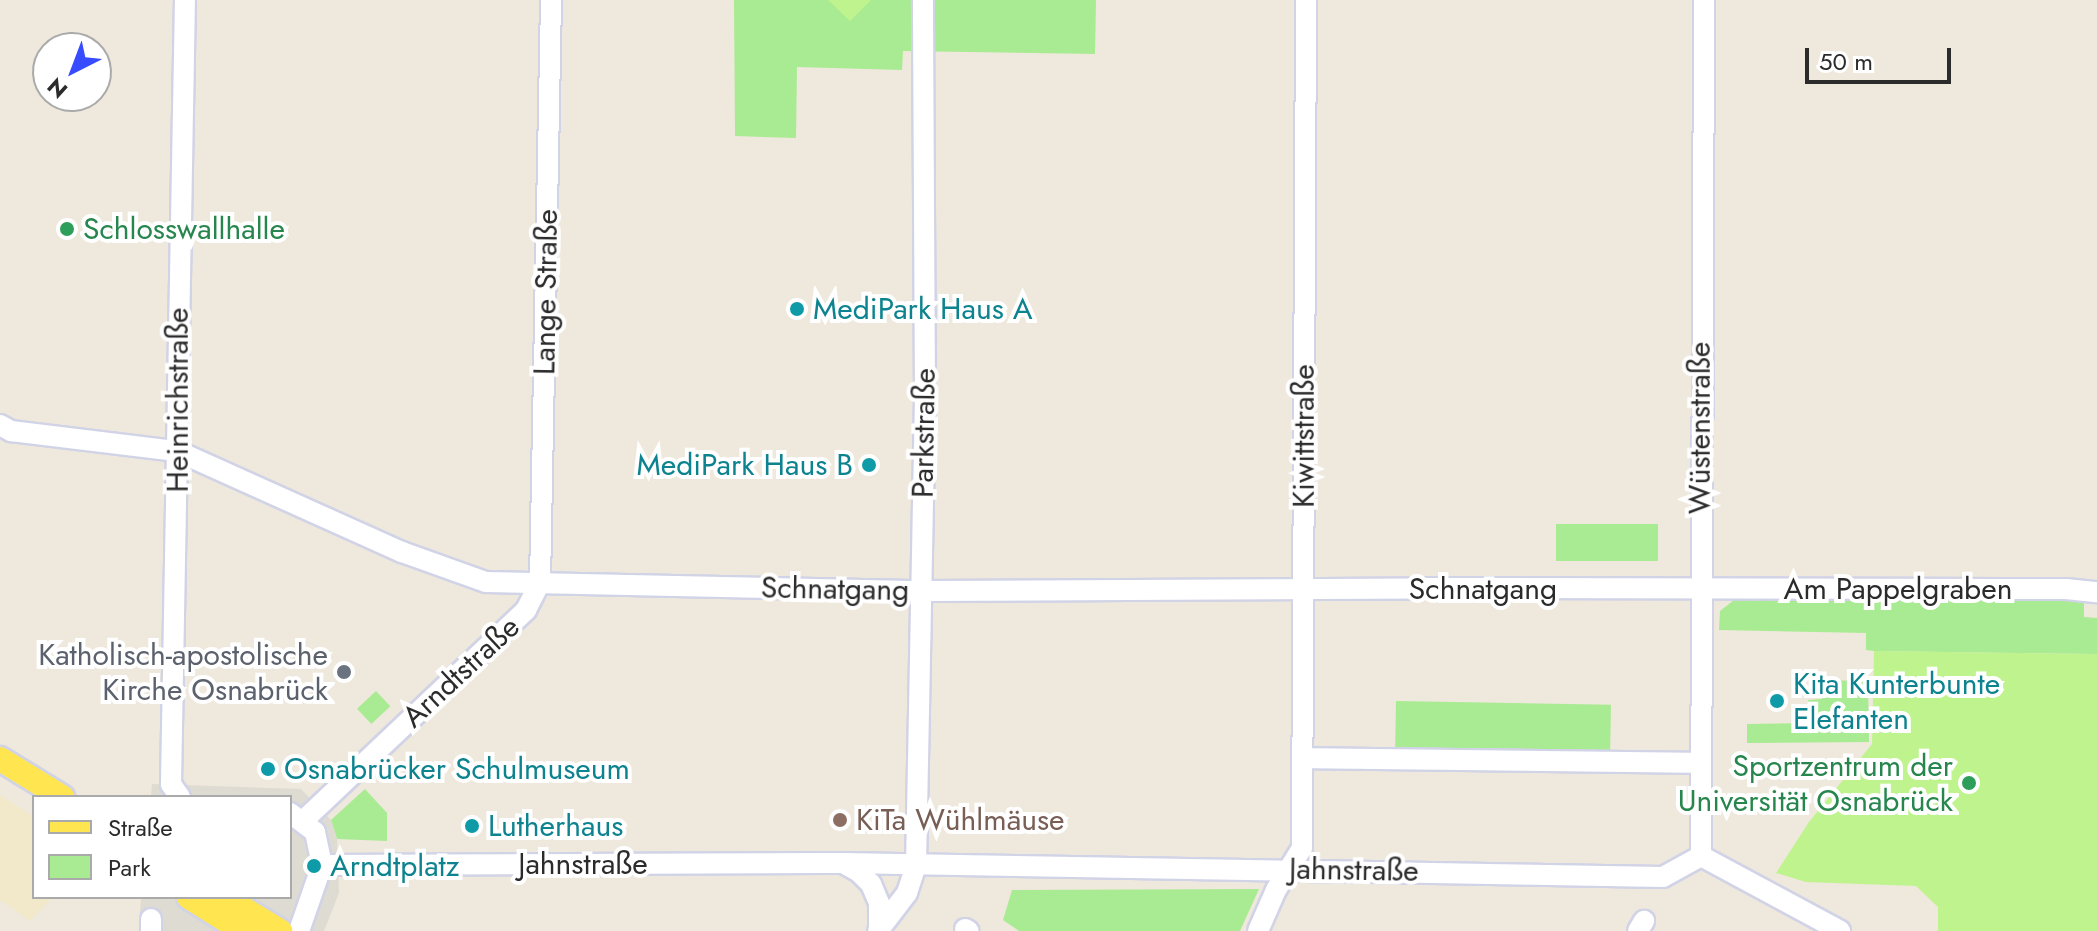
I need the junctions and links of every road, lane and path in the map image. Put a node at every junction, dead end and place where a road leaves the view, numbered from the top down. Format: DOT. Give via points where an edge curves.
graph roads {
  1 [pos="185,0"];
  2 [pos="551,0"];
  3 [pos="923,0"];
  4 [pos="1306,0"];
  5 [pos="1704,0"];
  6 [pos="0,425"];
  7 [pos="177,451"];
  8 [pos="540,583"];
  9 [pos="1304,589"];
  10 [pos="1699,589"];
  11 [pos="923,591"];
  12 [pos="2097,592"];
  13 [pos="1303,758"];
  14 [pos="0,759"];
  15 [pos="1700,763"];
  16 [pos="0,778"];
  17 [pos="59,795"];
  18 [pos="179,795"];
  19 [pos="32,798"];
  20 [pos="297,816"];
  21 [pos="1701,856"];
  22 [pos="843,863"];
  23 [pos="322,865"];
  24 [pos="916,866"];
  25 [pos="1292,869"];
  26 [pos="192,899"];
  27 [pos="227,899"];
  28 [pos="879,930"];
  29 [pos="243,931"];
  30 [pos="280,931"];
  31 [pos="299,931"];
  32 [pos="1258,931"];
  33 [pos="1840,931"];
  1 -- 7 [label="street, Heinrichstraße"];
  2 -- 8 [label="street, Lange Straße"];
  3 -- 11 [label="street, Parkstraße"];
  4 -- 9 [label="street, Kiwittstraße"];
  5 -- 10 [label="street, Wüstenstraße"];
  6 -- 7 [label="street, Schnatgang" via="11,431"];
  7 -- 8 [label="street, Schnatgang" via="402,552 486,582"];
  7 -- 18 [label="street, Heinrichstraße" via="171,784"];
  8 -- 11 [label="street, Schnatgang"];
  8 -- 20 [label="street, Arndtstraße" via="526,610"];
  9 -- 10 [label="street, Schnatgang"];
  9 -- 11 [label="street, Schnatgang"];
  9 -- 13 [label="street, Kiwittstraße"];
  10 -- 12 [label="street, Am Pappelgraben"];
  10 -- 15 [label="street, Wüstenstraße"];
  11 -- 24 [label="street, Parkstraße"];
  13 -- 15 [label="street"];
  13 -- 25 [label="street, Kiwittstraße" via="1302,848"];
  14 -- 17 [label="main road"];
  15 -- 21 [label="street, Wüstenstraße"];
  16 -- 19 [label="main road"];
  20 -- 23 [label="street" via="315,832"];
  21 -- 25 [label="street, Jahnstraße" via="1663,877"];
  21 -- 33 [label="street"];
  22 -- 23 [label="street, Jahnstraße"];
  22 -- 24 [label="street, Jahnstraße"];
  22 -- 28 [label="street" via="871,884 879,903"];
  23 -- 31 [label="street"];
  24 -- 25 [label="street, Jahnstraße"];
  24 -- 28 [label="street" via="907,893"];
  25 -- 32 [label="street, Kiwittstraße"];
  26 -- 29 [label="main road"];
  27 -- 30 [label="main road"];
}
